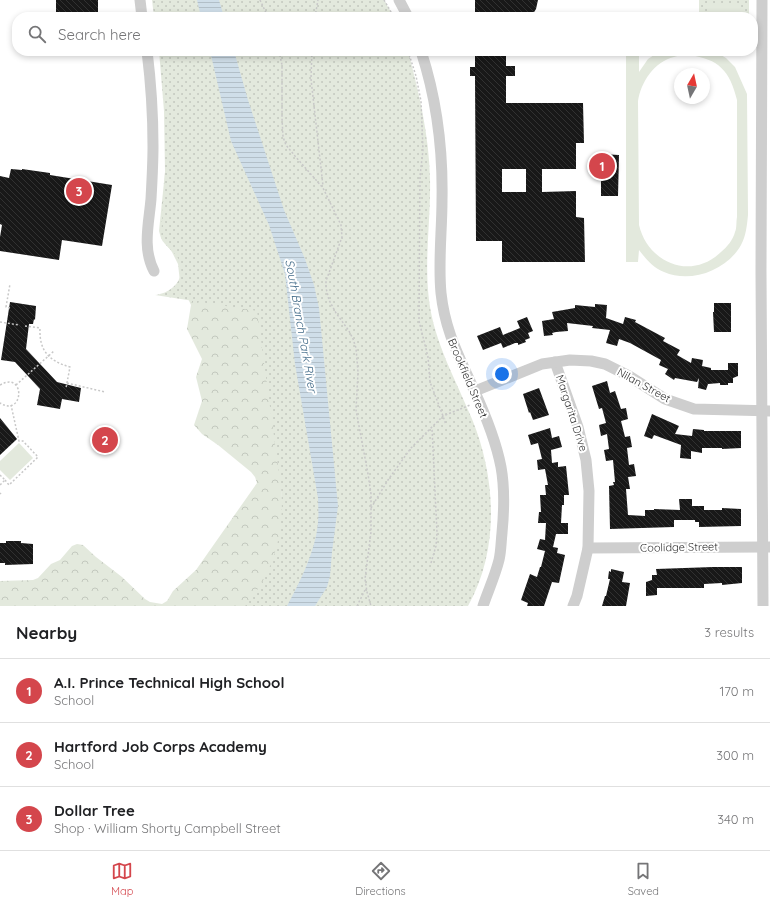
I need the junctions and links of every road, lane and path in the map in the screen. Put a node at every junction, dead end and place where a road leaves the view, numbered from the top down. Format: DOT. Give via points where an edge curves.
graph roads {
  1 [pos="140,0"];
  2 [pos="260,0"];
  3 [pos="318,0"];
  4 [pos="384,0"];
  5 [pos="399,0"];
  6 [pos="762,0"];
  7 [pos="141,12"];
  8 [pos="266,12"];
  9 [pos="316,12"];
  10 [pos="391,12"];
  11 [pos="405,12"];
  12 [pos="147,56"];
  13 [pos="281,56"];
  14 [pos="312,56"];
  15 [pos="410,56"];
  16 [pos="423,56"];
  17 [pos="323,188"];
  18 [pos="154,271"];
  19 [pos="765,271"];
  20 [pos="10,284"];
  21 [pos="10,308"];
  22 [pos="0,322"];
  23 [pos="19,325"];
  24 [pos="25,326"];
  25 [pos="54,351"];
  26 [pos="48,356"];
  27 [pos="555,362"];
  28 [pos="67,383"];
  29 [pos="0,384"];
  30 [pos="16,385"];
  31 [pos="66,388"];
  32 [pos="105,392"];
  33 [pos="476,396"];
  34 [pos="0,403"];
  35 [pos="11,405"];
  36 [pos="766,411"];
  37 [pos="443,416"];
  38 [pos="446,425"];
  39 [pos="432,428"];
  40 [pos="0,475"];
  41 [pos="5,480"];
  42 [pos="0,485"];
  43 [pos="371,508"];
  44 [pos="766,547"];
  45 [pos="588,548"];
  46 [pos="431,563"];
  47 [pos="366,588"];
  48 [pos="358,606"];
  49 [pos="371,606"];
  50 [pos="483,606"];
  51 [pos="573,606"];
  52 [pos="763,606"];
  1 -- 7 [label="street"];
  2 -- 8 [label="path"];
  3 -- 9 [label="path"];
  4 -- 10 [label="path"];
  5 -- 11 [label="street"];
  6 -- 19 [label="street"];
  12 -- 18 [label="street" via="153,148 147,254"];
  13 -- 17 [label="path" via="283,137 286,145"];
  14 -- 17 [label="path" via="311,79"];
  15 -- 37 [label="path" via="421,101 423,150 420,176 419,322 428,357 430,382"];
  16 -- 33 [label="street, Brookfield Street" via="436,109 442,155 442,300 448,330"];
  17 -- 43 [label="path" via="343,231 326,280 326,288 329,300 349,331 356,348 356,410 368,474"];
  19 -- 36 [label="street"];
  20 -- 21 [label="path" via="6,307"];
  22 -- 23 [label="path"];
  24 -- 26 [label="path" via="40,328 42,343"];
  25 -- 26 [label="path"];
  26 -- 28 [label="path" via="70,367"];
  26 -- 30 [label="path"];
  27 -- 33 [label="street, Nilan Street" via="542,364"];
  27 -- 36 [label="street, Nilan Street" via="570,360 605,364 665,399 694,409"];
  27 -- 45 [label="street, Margarita Drive" via="578,428 586,460 589,492"];
  28 -- 31 [label="path"];
  28 -- 32 [label="path"];
  29 -- 30 [label="path" via="9,382"];
  30 -- 35 [label="path" via="19,398"];
  33 -- 37 [label="path"];
  33 -- 50 [label="street, Brookfield Street" via="498,454 504,492 499,559"];
  34 -- 35 [label="path"];
  35 -- 41 [label="path" via="19,441 23,441 38,458 9,485"];
  36 -- 44 [label="street"];
  37 -- 38 [label="path"];
  37 -- 39 [label="path"];
  39 -- 43 [label="path" via="411,448"];
  39 -- 46 [label="path" via="437,533"];
  40 -- 41 [label="path"];
  41 -- 42 [label="path"];
  43 -- 47 [label="path"];
  44 -- 45 [label="street, Coolidge Street"];
  44 -- 52 [label="street"];
  45 -- 51 [label="street, Margarita Drive"];
  47 -- 48 [label="path"];
  47 -- 49 [label="path"];
}
